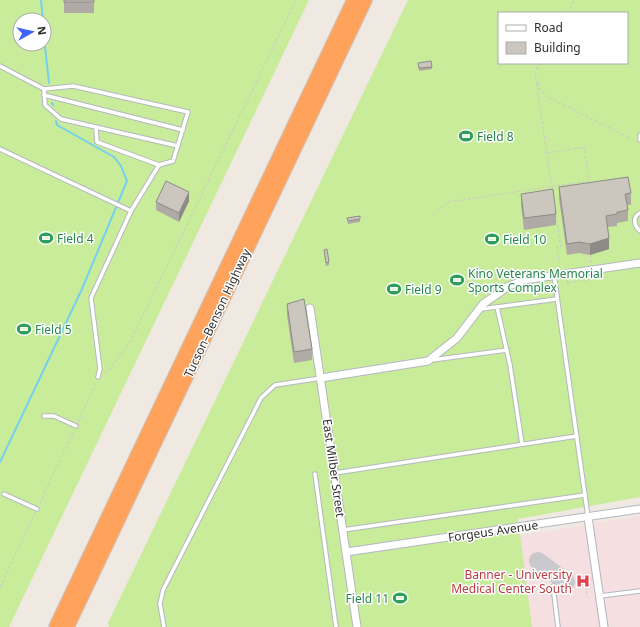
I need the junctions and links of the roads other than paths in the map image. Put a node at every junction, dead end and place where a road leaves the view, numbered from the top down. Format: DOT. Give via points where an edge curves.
graph roads {
  1 [pos="353,0"];
  2 [pos="366,0"];
  3 [pos="0,66"];
  4 [pos="44,89"];
  5 [pos="44,95"];
  6 [pos="96,128"];
  7 [pos="183,130"];
  8 [pos="640,135"];
  9 [pos="640,140"];
  10 [pos="178,146"];
  11 [pos="0,149"];
  12 [pos="159,165"];
  13 [pos="131,211"];
  14 [pos="640,213"];
  15 [pos="640,230"];
  16 [pos="640,263"];
  17 [pos="554,275"];
  18 [pos="557,299"];
  19 [pos="497,307"];
  20 [pos="310,308"];
  21 [pos="478,309"];
  22 [pos="506,350"];
  23 [pos="428,361"];
  24 [pos="98,377"];
  25 [pos="321,378"];
  26 [pos="44,416"];
  27 [pos="76,426"];
  28 [pos="576,436"];
  29 [pos="522,444"];
  30 [pos="335,472"];
  31 [pos="315,474"];
  32 [pos="4,494"];
  33 [pos="585,495"];
  34 [pos="37,509"];
  35 [pos="640,509"];
  36 [pos="588,517"];
  37 [pos="343,530"];
  38 [pos="346,552"];
  39 [pos="553,586"];
  40 [pos="640,591"];
  41 [pos="600,596"];
  42 [pos="55,627"];
  43 [pos="68,627"];
  44 [pos="164,627"];
  45 [pos="336,627"];
  46 [pos="357,627"];
  47 [pos="558,627"];
  48 [pos="604,627"];
  1 -- 42 [label="highway, Tucson–Benson Highway"];
  2 -- 43 [label="highway, Tucson–Benson Highway"];
  3 -- 4 [label="lane"];
  4 -- 5 [label="lane"];
  4 -- 7 [label="lane" via="73,86 188,112"];
  5 -- 6 [label="lane" via="45,105 61,120"];
  5 -- 7 [label="lane"];
  6 -- 10 [label="lane"];
  6 -- 12 [label="lane" via="97,142"];
  7 -- 10 [label="lane"];
  8 -- 9 [label="lane"];
  10 -- 12 [label="lane" via="173,161"];
  11 -- 13 [label="lane"];
  12 -- 13 [label="lane"];
  13 -- 24 [label="lane" via="91,298 100,369"];
  14 -- 15 [label="lane" via="635,219 636,228"];
  16 -- 17 [label="street"];
  17 -- 18 [label="lane"];
  17 -- 21 [label="street" via="524,280 509,286"];
  18 -- 19 [label="lane"];
  18 -- 28 [label="lane"];
  19 -- 21 [label="lane"];
  19 -- 22 [label="lane"];
  20 -- 25 [label="street, East Milber Street"];
  21 -- 23 [label="street" via="457,338"];
  22 -- 23 [label="lane"];
  22 -- 29 [label="lane"];
  23 -- 25 [label="street"];
  25 -- 30 [label="street, East Milber Street"];
  25 -- 44 [label="lane" via="275,385 261,398 163,590 160,604"];
  26 -- 27 [label="lane" via="54,416"];
  28 -- 29 [label="lane"];
  28 -- 33 [label="lane"];
  29 -- 30 [label="lane"];
  30 -- 37 [label="street, East Milber Street"];
  31 -- 45 [label="lane"];
  32 -- 34 [label="lane"];
  33 -- 36 [label="lane"];
  33 -- 37 [label="lane"];
  35 -- 36 [label="street, Forgeus Avenue"];
  36 -- 38 [label="street, Forgeus Avenue"];
  36 -- 41 [label="street"];
  37 -- 38 [label="street, East Milber Street"];
  38 -- 46 [label="street, East Milber Street"];
  39 -- 47 [label="lane"];
  40 -- 41 [label="lane"];
  41 -- 48 [label="street"];
}
